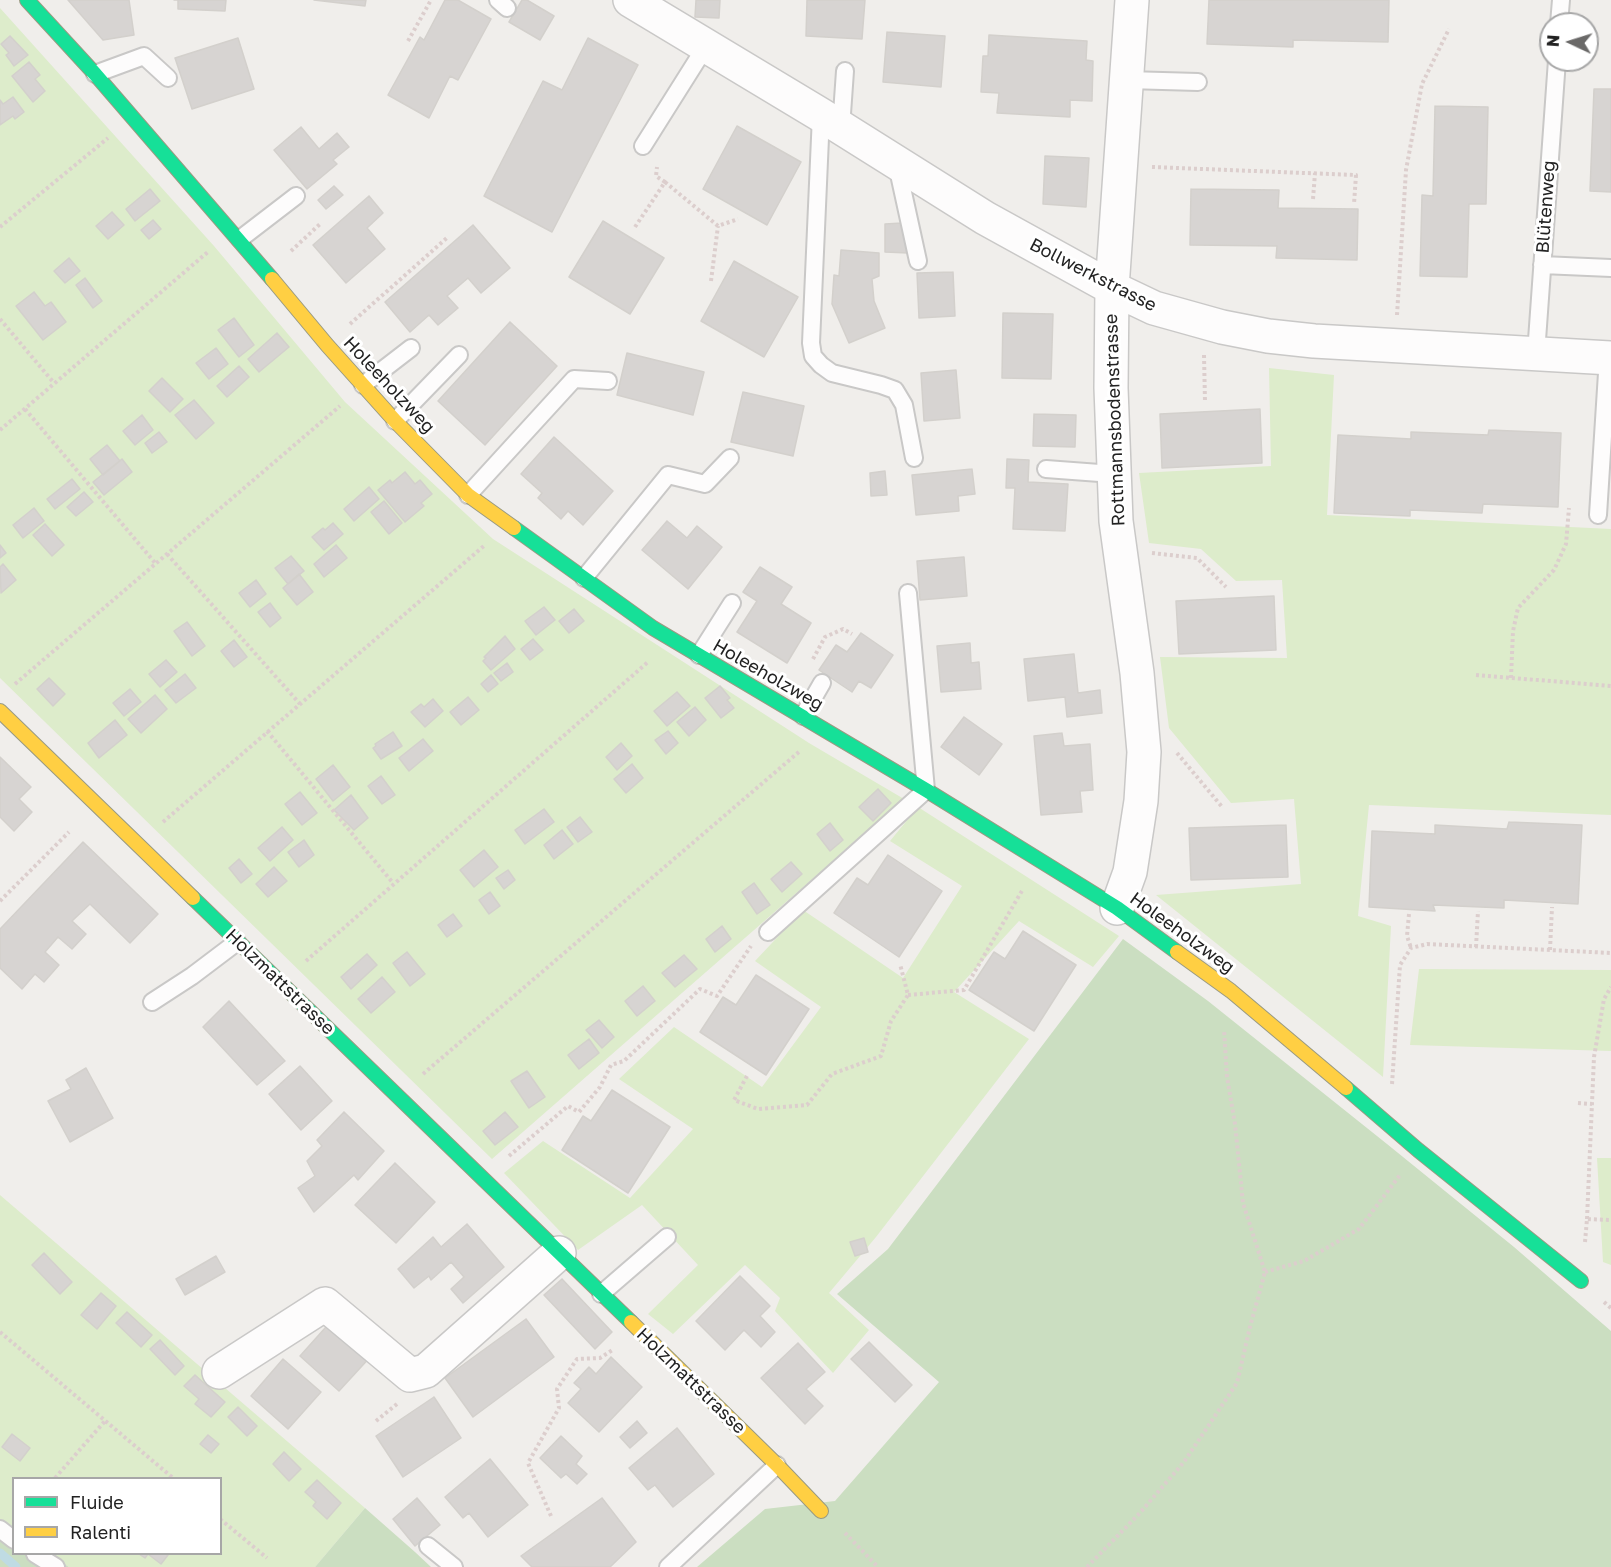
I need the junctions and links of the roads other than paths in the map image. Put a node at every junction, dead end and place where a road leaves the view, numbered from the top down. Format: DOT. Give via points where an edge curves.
graph roads {
  1 [pos="27,0"];
  2 [pos="1132,0"];
  3 [pos="636,2"];
  4 [pos="706,46"];
  5 [pos="845,71"];
  6 [pos="1556,72"];
  7 [pos="95,74"];
  8 [pos="168,78"];
  9 [pos="1127,80"];
  10 [pos="1198,82"];
  11 [pos="831,122"];
  12 [pos="643,146"];
  13 [pos="897,162"];
  14 [pos="297,196"];
  15 [pos="236,234"];
  16 [pos="918,261"];
  17 [pos="1542,265"];
  18 [pos="1611,267"];
  19 [pos="1112,288"];
  20 [pos="411,348"];
  21 [pos="1536,354"];
  22 [pos="459,355"];
  23 [pos="1610,358"];
  24 [pos="608,381"];
  25 [pos="363,385"];
  26 [pos="395,421"];
  27 [pos="730,458"];
  28 [pos="914,458"];
  29 [pos="1046,469"];
  30 [pos="1113,474"];
  31 [pos="468,495"];
  32 [pos="1598,514"];
  33 [pos="584,578"];
  34 [pos="908,593"];
  35 [pos="732,603"];
  36 [pos="699,655"];
  37 [pos="822,683"];
  38 [pos="0,711"];
  39 [pos="803,716"];
  40 [pos="926,789"];
  41 [pos="1117,908"];
  42 [pos="768,932"];
  43 [pos="237,942"];
  44 [pos="152,1002"];
  45 [pos="667,1237"];
  46 [pos="559,1253"];
  47 [pos="1581,1281"];
  48 [pos="601,1294"];
  49 [pos="219,1372"];
  50 [pos="777,1465"];
  51 [pos="821,1511"];
  52 [pos="0,1529"];
  53 [pos="12,1538"];
  54 [pos="428,1546"];
  55 [pos="37,1555"];
  56 [pos="56,1567"];
  57 [pos="454,1567"];
  58 [pos="668,1567"];
  1 -- 7 [label="street, Holeeholzweg"];
  2 -- 9 [label="street, Rottmannsbodenstrasse"];
  3 -- 4 [label="street, Bollwerkstrasse"];
  4 -- 11 [label="street, Bollwerkstrasse"];
  4 -- 12 [label="lane"];
  5 -- 11 [label="lane"];
  6 -- 17 [label="lane, Blütenweg"];
  7 -- 8 [label="lane" via="144,56"];
  7 -- 15 [label="street, Holeeholzweg"];
  9 -- 10 [label="lane"];
  9 -- 19 [label="street, Rottmannsbodenstrasse"];
  11 -- 13 [label="street, Bollwerkstrasse"];
  11 -- 28 [label="lane" via="813,356 832,373 895,390 904,405"];
  13 -- 16 [label="lane"];
  13 -- 19 [label="street, Bollwerkstrasse" via="985,218"];
  14 -- 15 [label="lane"];
  15 -- 25 [label="street, Holeeholzweg"];
  17 -- 18 [label="lane"];
  17 -- 21 [label="lane, Blütenweg"];
  19 -- 21 [label="street, Bollwerkstrasse" via="1154,308 1268,336"];
  19 -- 30 [label="street, Rottmannsbodenstrasse"];
  20 -- 25 [label="lane"];
  21 -- 23 [label="street, Bollwerkstrasse"];
  22 -- 26 [label="lane"];
  23 -- 32 [label="lane"];
  24 -- 31 [label="lane" via="574,379"];
  25 -- 26 [label="street, Holeeholzweg"];
  26 -- 31 [label="street, Holeeholzweg"];
  27 -- 33 [label="lane" via="705,484 668,475"];
  29 -- 30 [label="lane"];
  30 -- 41 [label="street, Rottmannsbodenstrasse" via="1144,752 1130,872"];
  31 -- 33 [label="street, Holeeholzweg"];
  33 -- 36 [label="street, Holeeholzweg" via="653,628"];
  34 -- 40 [label="lane"];
  35 -- 36 [label="lane"];
  36 -- 39 [label="street, Holeeholzweg"];
  37 -- 39 [label="lane"];
  38 -- 43 [label="street, Holzmattstrasse"];
  39 -- 40 [label="street, Holeeholzweg"];
  40 -- 41 [label="street, Holeeholzweg"];
  40 -- 42 [label="lane"];
  41 -- 47 [label="street, Holeeholzweg" via="1231,992"];
  43 -- 44 [label="lane"];
  43 -- 46 [label="street, Holzmattstrasse"];
  45 -- 48 [label="lane"];
  46 -- 48 [label="street, Holzmattstrasse"];
  46 -- 49 [label="street" via="426,1371 410,1375 325,1304"];
  48 -- 50 [label="street, Holzmattstrasse"];
  50 -- 51 [label="street, Holzmattstrasse"];
  50 -- 58 [label="lane"];
  52 -- 53 [label="lane"];
  54 -- 57 [label="lane"];
  55 -- 56 [label="lane"];
}
